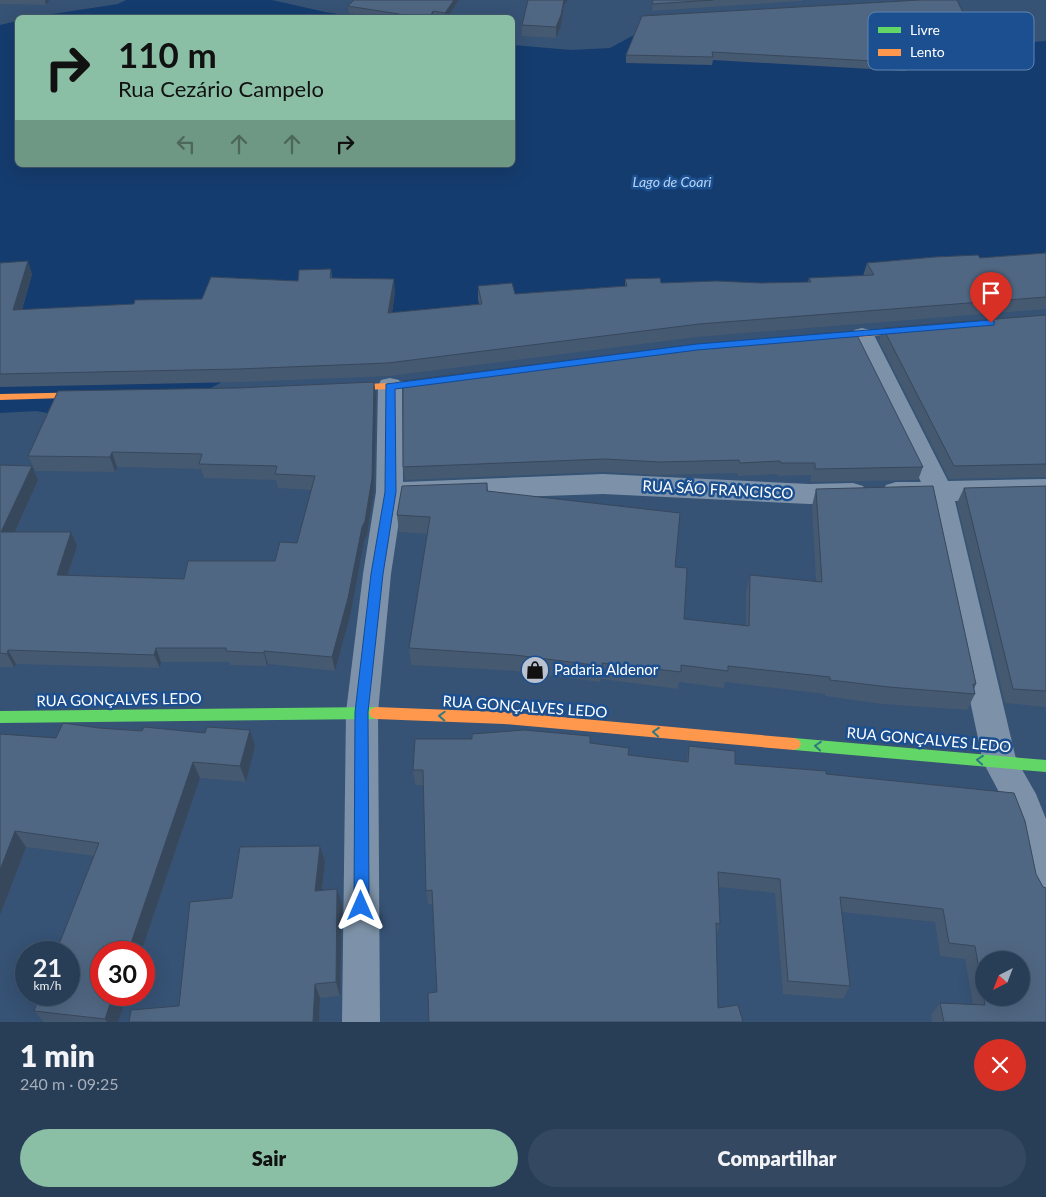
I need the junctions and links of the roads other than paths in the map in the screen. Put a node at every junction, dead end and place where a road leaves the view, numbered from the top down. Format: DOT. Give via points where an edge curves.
graph roads {
  1 [pos="930,328"];
  2 [pos="862,334"];
  3 [pos="814,338"];
  4 [pos="449,379"];
  5 [pos="390,386"];
  6 [pos="330,389"];
  7 [pos="106,395"];
  8 [pos="0,397"];
  9 [pos="1046,488"];
  10 [pos="939,491"];
  11 [pos="390,492"];
  12 [pos="362,712"];
  13 [pos="0,717"];
  14 [pos="1000,762"];
  15 [pos="1046,766"];
  16 [pos="1046,887"];
  17 [pos="361,1022"];
  1 -- 2 [label="main road"];
  2 -- 3 [label="main road"];
  2 -- 10 [label="street"];
  4 -- 5 [label="main road"];
  5 -- 6 [label="main road"];
  5 -- 11 [label="street"];
  7 -- 8 [label="main road"];
  9 -- 10 [label="street, RUA SÃO FRANCISCO"];
  10 -- 11 [label="street, RUA SÃO FRANCISCO" via="809,494 603,484"];
  10 -- 14 [label="street"];
  11 -- 12 [label="street" via="377,574"];
  12 -- 13 [label="main road, RUA GONÇALVES LEDO"];
  14 -- 12 [label="main road, RUA GONÇALVES LEDO, one-way" via="504,718"];
  12 -- 17 [label="street"];
  14 -- 15 [label="main road, RUA GONÇALVES LEDO"];
  14 -- 16 [label="street" via="1024,805"];
}
